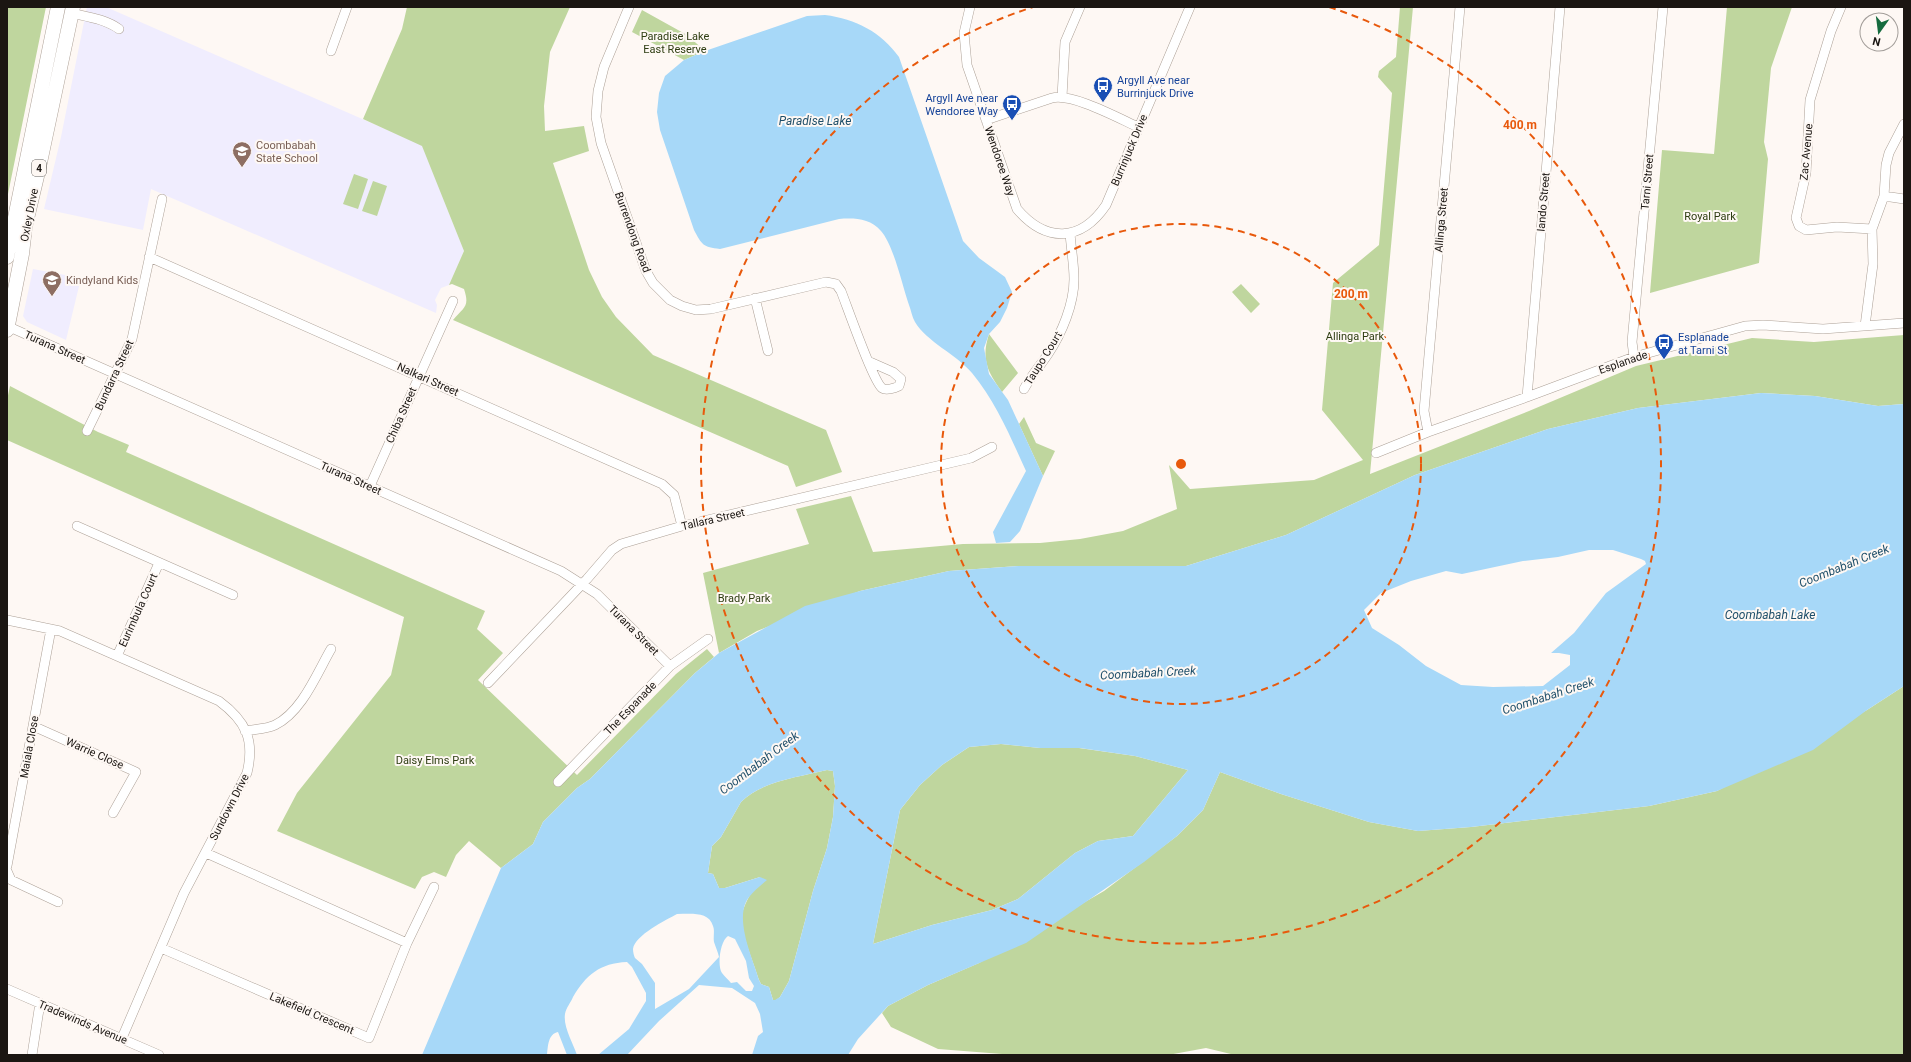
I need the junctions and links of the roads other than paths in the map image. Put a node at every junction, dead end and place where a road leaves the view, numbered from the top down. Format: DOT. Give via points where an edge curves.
graph roads {
  1 [pos="58,7"];
  2 [pos="347,7"];
  3 [pos="629,7"];
  4 [pos="969,7"];
  5 [pos="1080,7"];
  6 [pos="1190,7"];
  7 [pos="1460,7"];
  8 [pos="1560,7"];
  9 [pos="1663,7"];
  10 [pos="1841,7"];
  11 [pos="72,10"];
  12 [pos="119,29"];
  13 [pos="331,51"];
  14 [pos="1062,97"];
  15 [pos="986,120"];
  16 [pos="1904,124"];
  17 [pos="1138,127"];
  18 [pos="1884,196"];
  19 [pos="162,199"];
  20 [pos="1904,199"];
  21 [pos="10,229"];
  22 [pos="1872,229"];
  23 [pos="1070,233"];
  24 [pos="7,257"];
  25 [pos="149,257"];
  26 [pos="755,298"];
  27 [pos="453,301"];
  28 [pos="1904,323"];
  29 [pos="1865,326"];
  30 [pos="7,328"];
  31 [pos="768,351"];
  32 [pos="1634,357"];
  33 [pos="868,361"];
  34 [pos="115,374"];
  35 [pos="418,375"];
  36 [pos="1024,389"];
  37 [pos="1527,397"];
  38 [pos="87,431"];
  39 [pos="1428,432"];
  40 [pos="992,447"];
  41 [pos="1376,453"];
  42 [pos="370,486"];
  43 [pos="77,526"];
  44 [pos="682,526"];
  45 [pos="159,563"];
  46 [pos="582,583"];
  47 [pos="233,595"];
  48 [pos="7,620"];
  49 [pos="51,629"];
  50 [pos="708,639"];
  51 [pos="331,648"];
  52 [pos="117,656"];
  53 [pos="670,666"];
  54 [pos="488,683"];
  55 [pos="33,726"];
  56 [pos="245,731"];
  57 [pos="558,782"];
  58 [pos="113,813"];
  59 [pos="206,853"];
  60 [pos="7,866"];
  61 [pos="7,871"];
  62 [pos="434,887"];
  63 [pos="58,902"];
  64 [pos="407,943"];
  65 [pos="161,948"];
  66 [pos="7,989"];
  67 [pos="40,1004"];
  68 [pos="122,1038"];
  69 [pos="32,1055"];
  70 [pos="159,1055"];
  1 -- 21 [label="main road, Oxley Drive / 4"];
  2 -- 13 [label="street"];
  3 -- 26 [label="street, Burrendong Road" via="604,67 598,91 596,117 601,143 646,271 653,283 670,300 696,310"];
  4 -- 15 [label="street, Wendoree Way" via="964,33 965,55"];
  5 -- 14 [label="street" via="1065,42"];
  6 -- 17 [label="street, Burrinjuck Drive"];
  7 -- 39 [label="street, Allinga Street" via="1424,410"];
  8 -- 37 [label="street, Iando Street"];
  9 -- 32 [label="street, Tarni Street" via="1632,342"];
  10 -- 22 [label="street, Zac Avenue" via="1810,100 1806,173 1796,218 1799,226 1806,230 1837,227"];
  11 -- 12 [label="street" via="110,23"];
  11 -- 30 [label="main road, Oxley Drive / 4" via="26,220"];
  14 -- 15 [label="street"];
  14 -- 17 [label="street" via="1074,99"];
  15 -- 23 [label="street, Wendoree Way" via="1017,210 1027,222 1039,229 1053,233"];
  16 -- 18 [label="street" via="1887,158"];
  17 -- 23 [label="street, Burrinjuck Drive" via="1106,205 1096,219 1084,228"];
  18 -- 20 [label="street"];
  18 -- 22 [label="street"];
  19 -- 25 [label="street, Bundarra Street"];
  21 -- 24 [label="main road, Oxley Drive / 4"];
  22 -- 29 [label="street" via="1873,264"];
  23 -- 36 [label="street, Taupo Court" via="1074,280 1070,304 1048,354 1031,375"];
  25 -- 34 [label="street, Bundarra Street" via="132,338"];
  25 -- 35 [label="street, Nalkari Street"];
  26 -- 31 [label="street"];
  26 -- 33 [label="street, Burrendong Road" via="826,282 836,284"];
  27 -- 35 [label="street, Chiba Street"];
  28 -- 29 [label="street, Esplanade"];
  29 -- 32 [label="street, Esplanade" via="1813,329 1755,324"];
  30 -- 34 [label="street, Turana Street"];
  32 -- 37 [label="street, Esplanade"];
  34 -- 38 [label="street, Bundarra Street"];
  34 -- 42 [label="street, Turana Street"];
  35 -- 42 [label="street, Chiba Street"];
  35 -- 44 [label="street, Nalkari Street" via="662,484 674,495"];
  37 -- 39 [label="street, Esplanade"];
  39 -- 41 [label="street, Esplanade"];
  40 -- 44 [label="street, Tallara Street" via="971,458"];
  42 -- 46 [label="street, Turana Street" via="561,571"];
  43 -- 45 [label="street, Eurimbula Court"];
  44 -- 46 [label="street, Tallara Street" via="621,544 612,550"];
  45 -- 47 [label="street, Eurimbula Court"];
  45 -- 52 [label="street, Eurimbula Court"];
  46 -- 53 [label="street, Turana Street" via="597,594"];
  46 -- 54 [label="street, Tallara Street"];
  48 -- 49 [label="street, Sundown Drive"];
  49 -- 52 [label="street, Sundown Drive"];
  49 -- 55 [label="street, Maiala Close"];
  50 -- 53 [label="street, The Espanade"];
  51 -- 56 [label="street" via="296,710 274,725"];
  52 -- 56 [label="street, Sundown Drive" via="219,701 241,720"];
  53 -- 57 [label="street, The Espanade"];
  55 -- 58 [label="street, Warrie Close" via="136,772"];
  55 -- 60 [label="street, Maiala Close"];
  56 -- 59 [label="street, Sundown Drive" via="249,740 250,759 247,773"];
  59 -- 64 [label="street"];
  59 -- 65 [label="street, Sundown Drive" via="184,893"];
  61 -- 63 [label="street" via="11,880"];
  62 -- 64 [label="street, Lakefield Crescent"];
  64 -- 65 [label="street, Lakefield Crescent" via="369,1038"];
  65 -- 68 [label="street, Sundown Drive"];
  66 -- 67 [label="street, Tradewinds Avenue"];
  67 -- 68 [label="street, Tradewinds Avenue"];
  67 -- 69 [label="street"];
  68 -- 70 [label="street, Tradewinds Avenue"];
}
